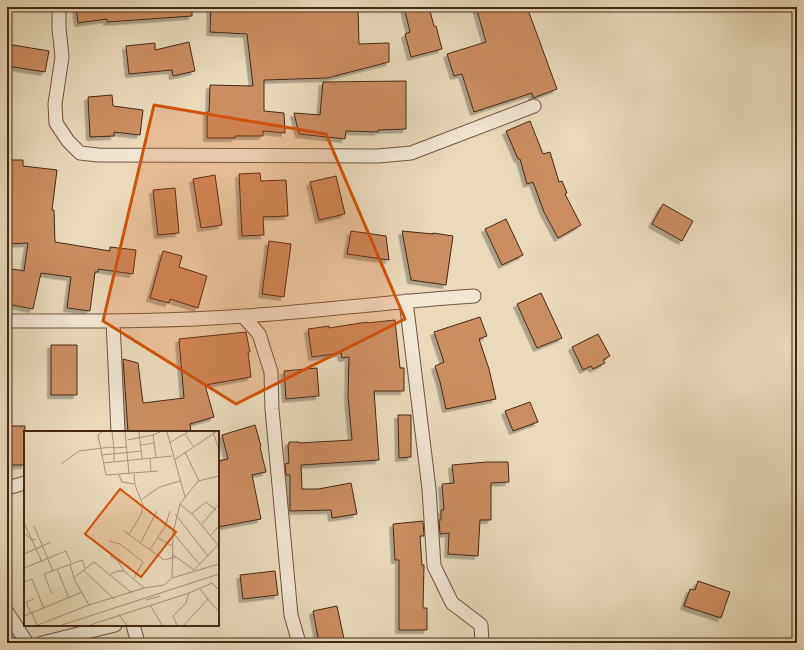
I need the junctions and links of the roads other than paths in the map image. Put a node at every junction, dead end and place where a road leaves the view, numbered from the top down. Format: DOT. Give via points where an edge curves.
graph roads {
  1 [pos="59,7"];
  2 [pos="534,106"];
  3 [pos="474,296"];
  4 [pos="406,301"];
  5 [pos="243,316"];
  6 [pos="7,321"];
  7 [pos="114,321"];
  8 [pos="118,431"];
  9 [pos="24,483"];
  10 [pos="7,488"];
  11 [pos="7,612"];
  12 [pos="111,626"];
  13 [pos="133,626"];
  14 [pos="12,627"];
  15 [pos="27,643"];
  16 [pos="42,643"];
  17 [pos="138,643"];
  18 [pos="299,643"];
  19 [pos="482,643"];
  1 -- 2 [label="street" via="62,57 55,104 56,123 80,153 378,156 411,153"];
  3 -- 4 [label="street"];
  4 -- 5 [label="street"];
  4 -- 19 [label="street" via="429,489 434,566 452,603 481,625"];
  5 -- 7 [label="street"];
  5 -- 18 [label="street" via="259,334 271,372 272,409 291,615"];
  6 -- 7 [label="street"];
  7 -- 8 [label="street"];
  9 -- 10 [label="street"];
  11 -- 14 [label="street"];
  12 -- 16 [label="street"];
  13 -- 17 [label="street"];
  14 -- 15 [label="street"];
}
